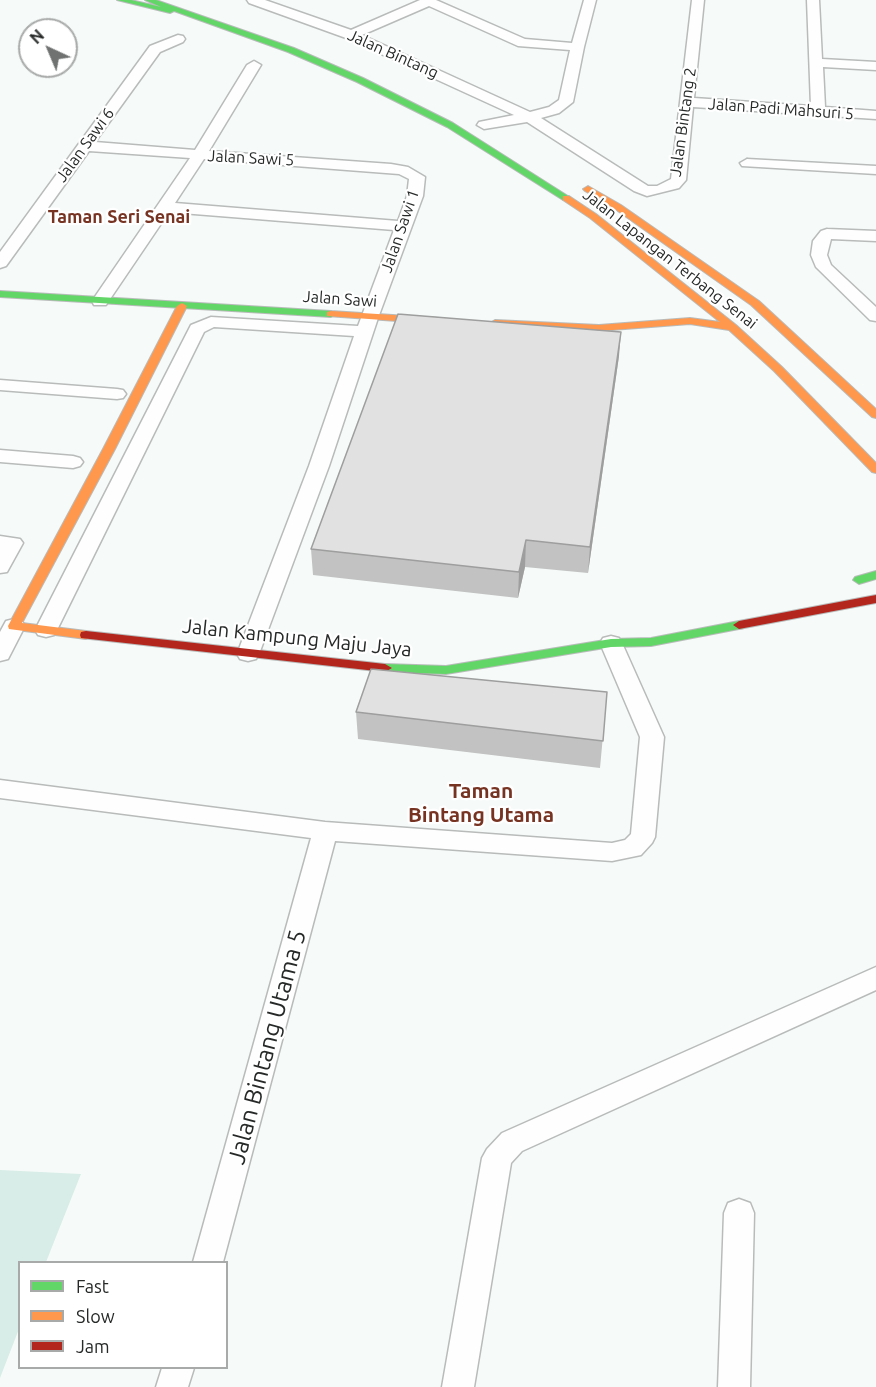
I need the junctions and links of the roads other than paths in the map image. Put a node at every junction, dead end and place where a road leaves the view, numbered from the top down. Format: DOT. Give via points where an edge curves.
graph roads {
  1 [pos="121,0"];
  2 [pos="149,0"];
  3 [pos="253,0"];
  4 [pos="590,0"];
  5 [pos="698,0"];
  6 [pos="813,0"];
  7 [pos="432,1"];
  8 [pos="210,20"];
  9 [pos="351,35"];
  10 [pos="178,39"];
  11 [pos="577,47"];
  12 [pos="816,63"];
  13 [pos="254,65"];
  14 [pos="876,66"];
  15 [pos="686,102"];
  16 [pos="818,111"];
  17 [pos="876,115"];
  18 [pos="529,117"];
  19 [pos="479,123"];
  20 [pos="503,137"];
  21 [pos="84,146"];
  22 [pos="197,155"];
  23 [pos="747,163"];
  24 [pos="876,170"];
  25 [pos="417,177"];
  26 [pos="580,184"];
  27 [pos="164,207"];
  28 [pos="402,226"];
  29 [pos="876,236"];
  30 [pos="0,263"];
  31 [pos="0,294"];
  32 [pos="697,298"];
  33 [pos="100,301"];
  34 [pos="182,306"];
  35 [pos="876,316"];
  36 [pos="679,321"];
  37 [pos="458,322"];
  38 [pos="480,323"];
  39 [pos="367,325"];
  40 [pos="732,327"];
  41 [pos="0,385"];
  42 [pos="117,394"];
  43 [pos="876,415"];
  44 [pos="0,456"];
  45 [pos="73,462"];
  46 [pos="876,470"];
  47 [pos="7,542"];
  48 [pos="0,567"];
  49 [pos="876,577"];
  50 [pos="854,582"];
  51 [pos="876,599"];
  52 [pos="14,626"];
  53 [pos="643,628"];
  54 [pos="46,630"];
  55 [pos="611,644"];
  56 [pos="0,654"];
  57 [pos="248,654"];
  58 [pos="0,789"];
  59 [pos="325,831"];
  60 [pos="876,978"];
  61 [pos="739,1213"];
  62 [pos="209,1261"];
  63 [pos="178,1369"];
  64 [pos="172,1387"];
  65 [pos="458,1387"];
  66 [pos="734,1387"];
  1 -- 8 [label="main road"];
  2 -- 8 [label="main road, Jalan Lapangan Terbang Senai"];
  3 -- 9 [label="street, Jalan Bintang"];
  4 -- 11 [label="street"];
  5 -- 15 [label="street, Jalan Bintang 2"];
  6 -- 12 [label="street"];
  7 -- 9 [label="street"];
  7 -- 11 [label="street" via="523,43"];
  8 -- 32 [label="main road, Jalan Lapangan Terbang Senai" via="291,50 450,126 593,216"];
  9 -- 18 [label="street, Jalan Bintang"];
  10 -- 21 [label="street, Jalan Sawi 6" via="155,49"];
  11 -- 18 [label="street" via="566,102"];
  12 -- 14 [label="street"];
  12 -- 16 [label="street"];
  13 -- 22 [label="street"];
  15 -- 16 [label="street, Jalan Padi Mahsuri 5"];
  15 -- 18 [label="street, Jalan Bintang 2" via="678,180 659,190 639,188"];
  16 -- 17 [label="street, Jalan Padi Mahsuri 5"];
  18 -- 19 [label="street"];
  19 -- 20 [label="main road"];
  21 -- 22 [label="street, Jalan Sawi 5"];
  21 -- 30 [label="street, Jalan Sawi 6"];
  22 -- 25 [label="street, Jalan Sawi 5" via="391,168"];
  22 -- 27 [label="street"];
  23 -- 24 [label="street"];
  25 -- 28 [label="street, Jalan Sawi 1" via="415,196"];
  26 -- 43 [label="main road, Jalan Lapangan Terbang Senai" via="755,303"];
  27 -- 28 [label="street"];
  27 -- 33 [label="street"];
  28 -- 39 [label="street, Jalan Sawi 1"];
  29 -- 35 [label="street" via="827,234 820,241 819,255 824,267"];
  31 -- 33 [label="main road, Jalan Sawi"];
  32 -- 36 [label="main road" via="694,308"];
  32 -- 40 [label="main road, Jalan Lapangan Terbang Senai"];
  33 -- 34 [label="main road, Jalan Sawi"];
  34 -- 39 [label="main road, Jalan Sawi"];
  34 -- 52 [label="main road"];
  36 -- 38 [label="main road" via="599,328"];
  36 -- 40 [label="main road"];
  37 -- 39 [label="main road, Jalan Sawi"];
  39 -- 54 [label="street" via="211,322 197,329"];
  39 -- 57 [label="street, Jalan Sawi 1"];
  40 -- 46 [label="main road, Jalan Lapangan Terbang Senai"];
  41 -- 42 [label="street"];
  44 -- 45 [label="street"];
  47 -- 48 [label="street"];
  49 -- 50 [label="main road"];
  51 -- 55 [label="main road, Jalan Kampung Maju Jaya" via="651,642"];
  52 -- 54 [label="main road, Jalan Kampung Maju Jaya"];
  52 -- 56 [label="street"];
  53 -- 55 [label="main road, Jalan Kampung Maju Jaya"];
  54 -- 57 [label="main road, Jalan Kampung Maju Jaya"];
  55 -- 57 [label="main road, Jalan Kampung Maju Jaya" via="446,670 365,668"];
  55 -- 59 [label="street" via="652,737 643,837 632,849 612,852"];
  58 -- 59 [label="street"];
  59 -- 62 [label="street, Jalan Bintang Utama 5"];
  60 -- 65 [label="street" via="512,1142 496,1158"];
  61 -- 66 [label="street"];
  63 -- 64 [label="street"];
}
